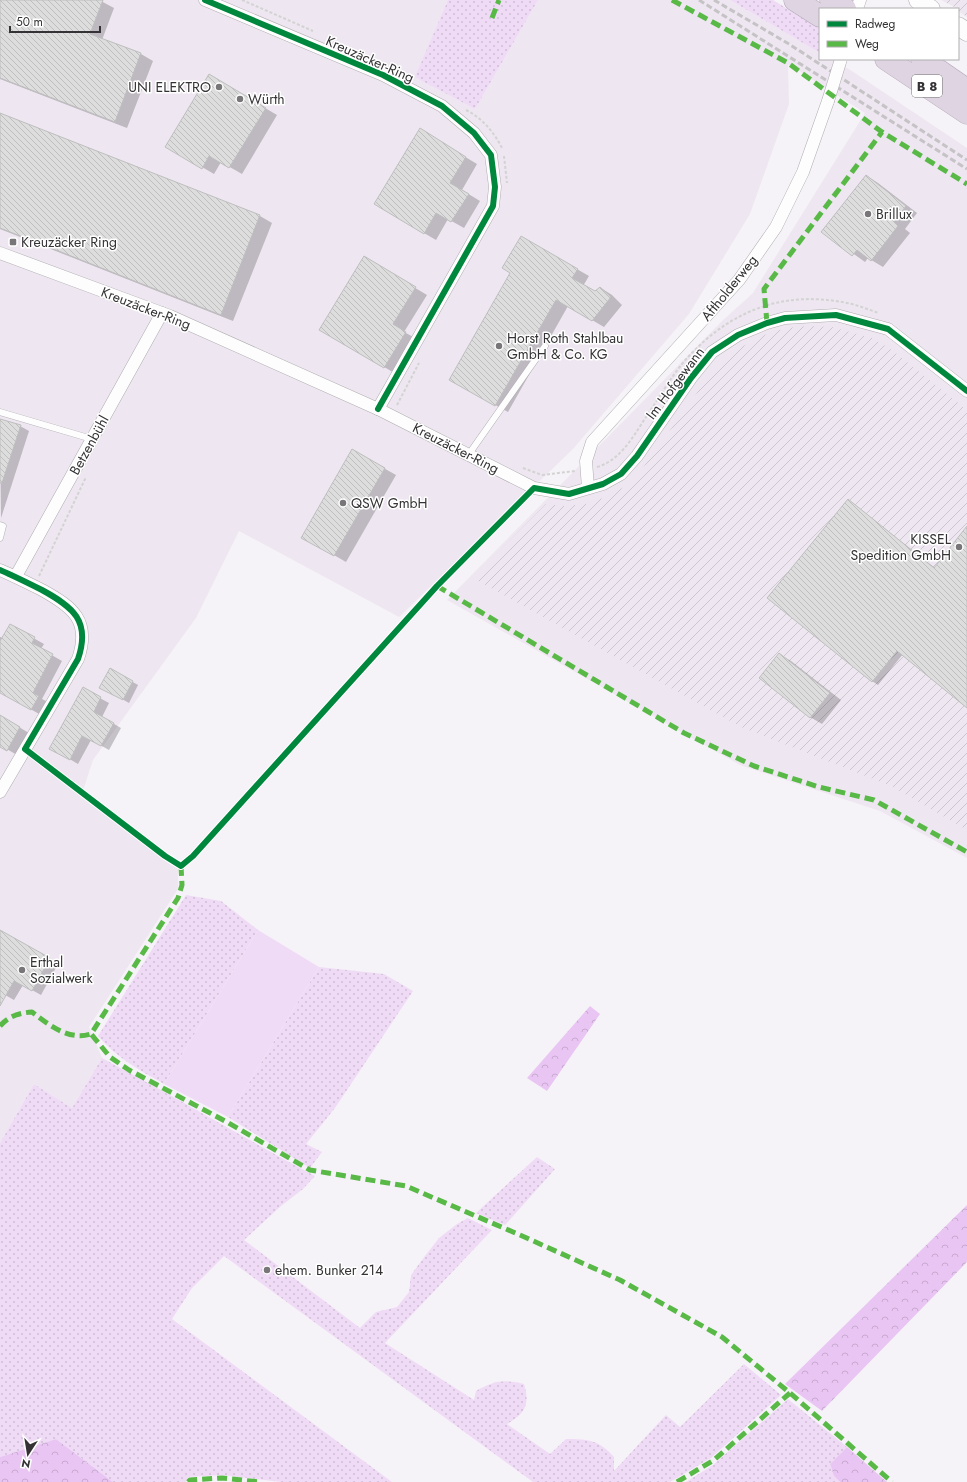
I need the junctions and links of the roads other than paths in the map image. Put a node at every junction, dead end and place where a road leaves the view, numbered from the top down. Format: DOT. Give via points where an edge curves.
graph roads {
  1 [pos="205,0"];
  2 [pos="795,0"];
  3 [pos="831,0"];
  4 [pos="918,0"];
  5 [pos="855,5"];
  6 [pos="930,8"];
  7 [pos="819,15"];
  8 [pos="841,60"];
  9 [pos="888,60"];
  10 [pos="923,60"];
  11 [pos="967,90"];
  12 [pos="967,113"];
  13 [pos="0,253"];
  14 [pos="162,313"];
  15 [pos="545,346"];
  16 [pos="967,391"];
  17 [pos="378,409"];
  18 [pos="0,412"];
  19 [pos="92,439"];
  20 [pos="469,454"];
  21 [pos="588,488"];
  22 [pos="0,525"];
  23 [pos="0,538"];
  24 [pos="0,570"];
  25 [pos="16,576"];
  26 [pos="0,792"];
  1 -- 17 [label="street, Kreuzäcker-Ring" via="383,75 442,106 474,133 491,155 495,187 493,206"];
  2 -- 7 [label="highway"];
  3 -- 5 [label="highway"];
  4 -- 6 [label="street"];
  8 -- 21 [label="street, Aftholderweg, bridge" via="803,172 776,226 740,280 592,442 586,461"];
  9 -- 12 [label="highway, B 8"];
  10 -- 11 [label="highway, B 8"];
  13 -- 14 [label="street, Kreuzäcker-Ring"];
  14 -- 17 [label="street, Kreuzäcker-Ring"];
  14 -- 19 [label="street, Betzenbühl"];
  15 -- 20 [label="lane"];
  16 -- 21 [label="street, Im Hofgewann" via="888,330 836,315 786,318 738,335 712,352 621,474 603,484"];
  17 -- 20 [label="street, Kreuzäcker-Ring"];
  18 -- 19 [label="lane"];
  19 -- 25 [label="street, Betzenbühl"];
  20 -- 21 [label="street, Kreuzäcker-Ring" via="534,488 569,494"];
  22 -- 23 [label="lane" via="3,526"];
  24 -- 25 [label="street"];
  25 -- 26 [label="street" via="71,608 79,619 83,632 82,646 78,659"];
}
